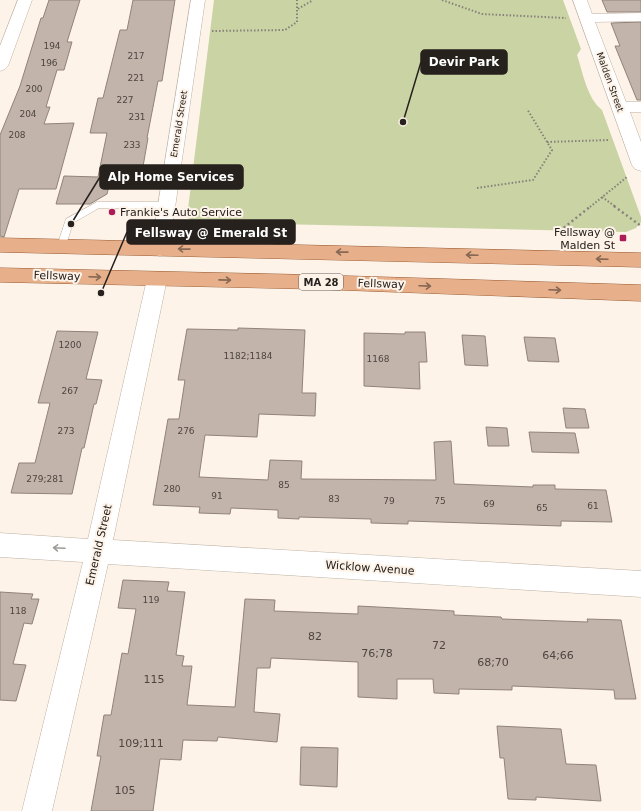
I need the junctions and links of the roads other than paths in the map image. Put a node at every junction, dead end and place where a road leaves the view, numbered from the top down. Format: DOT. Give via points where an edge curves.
graph roads {
  1 [pos="25,0"];
  2 [pos="198,0"];
  3 [pos="580,0"];
  4 [pos="641,17"];
  5 [pos="586,18"];
  6 [pos="0,66"];
  7 [pos="620,107"];
  8 [pos="641,107"];
  9 [pos="641,165"];
  10 [pos="167,205"];
  11 [pos="0,245"];
  12 [pos="62,246"];
  13 [pos="160,249"];
  14 [pos="641,260"];
  15 [pos="0,275"];
  16 [pos="157,279"];
  17 [pos="641,293"];
  18 [pos="0,545"];
  19 [pos="98,551"];
  20 [pos="641,584"];
  21 [pos="37,811"];
  1 -- 6 [label="street"];
  2 -- 10 [label="street, Emerald Street"];
  3 -- 5 [label="street, Malden Street"];
  4 -- 5 [label="street"];
  5 -- 7 [label="street, Malden Street"];
  7 -- 8 [label="street"];
  7 -- 9 [label="street, Malden Street"];
  10 -- 12 [label="lane" via="97,205 69,221"];
  10 -- 13 [label="street, Emerald Street"];
  11 -- 12 [label="main road"];
  12 -- 13 [label="main road"];
  14 -- 13 [label="main road, one-way"];
  15 -- 16 [label="main road, Fellsway / MA 28, one-way"];
  16 -- 17 [label="main road, Fellsway / MA 28, one-way"];
  16 -- 19 [label="street, Emerald Street"];
  19 -- 18 [label="street, Wicklow Avenue, one-way"];
  19 -- 20 [label="street, Wicklow Avenue"];
  19 -- 21 [label="street, Emerald Street"];
}
